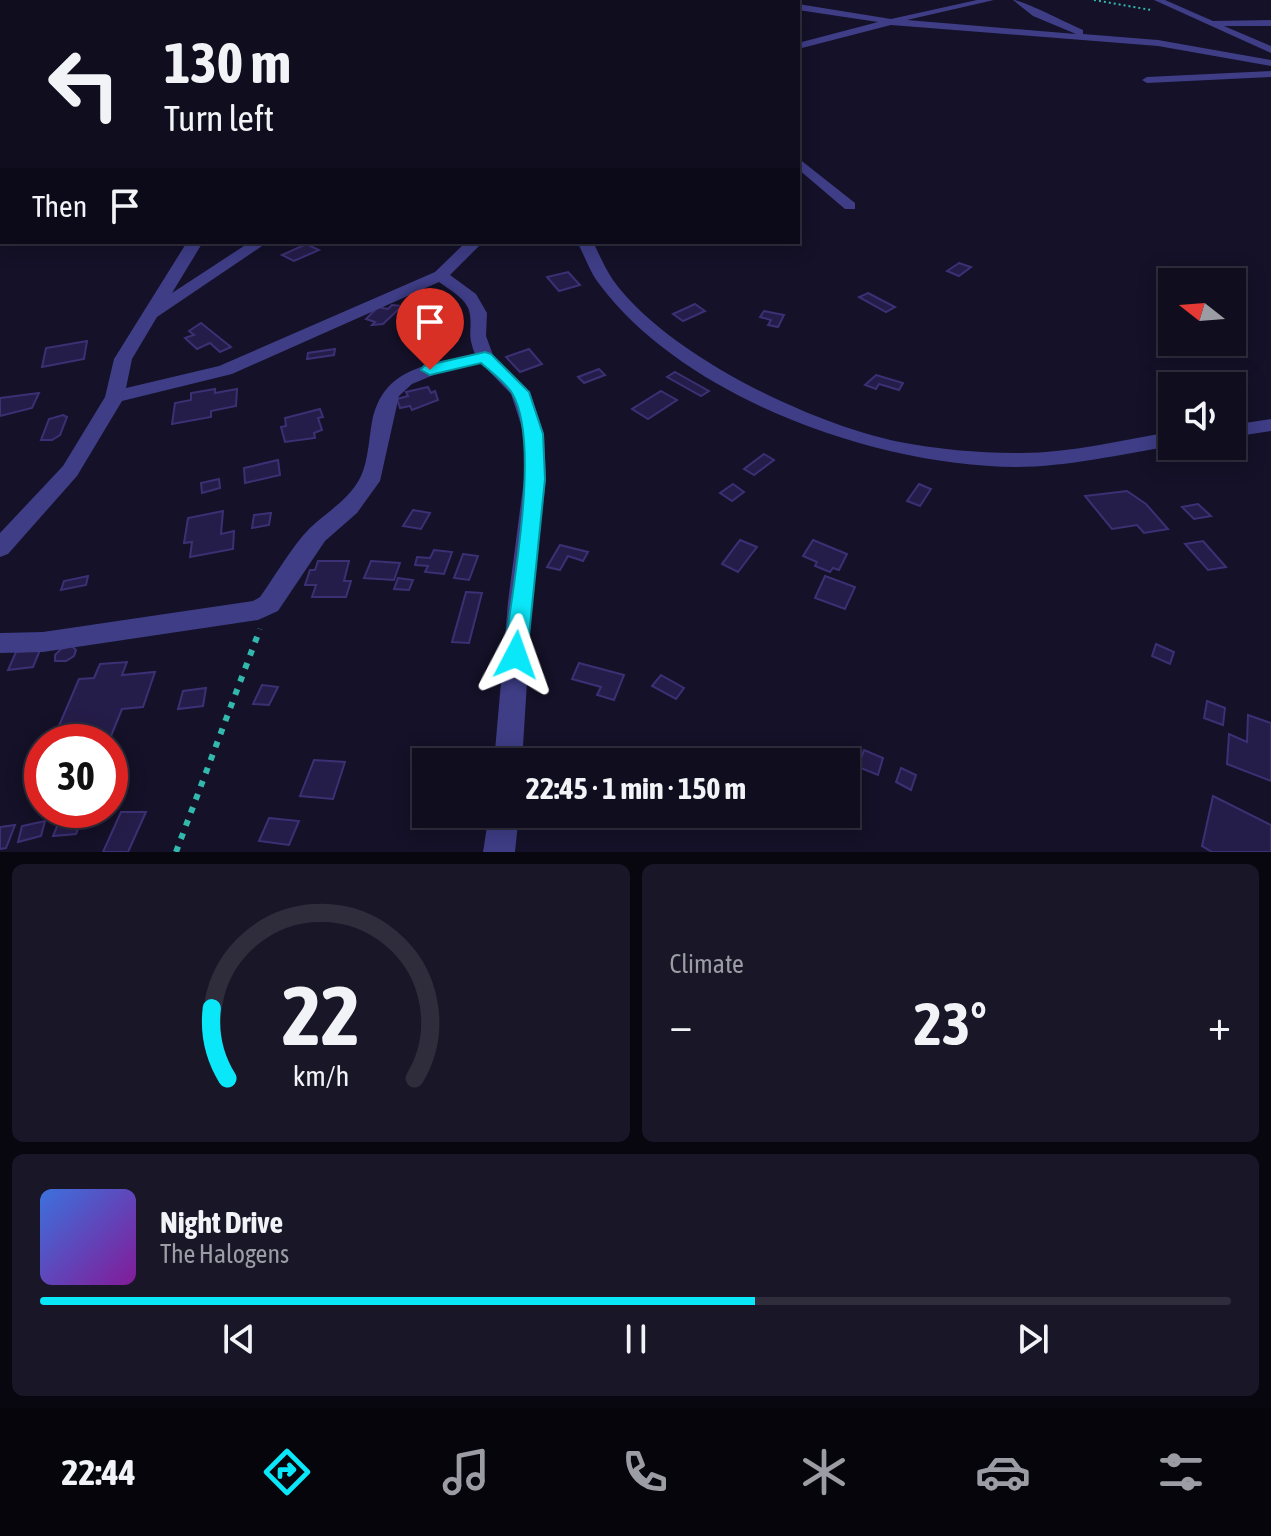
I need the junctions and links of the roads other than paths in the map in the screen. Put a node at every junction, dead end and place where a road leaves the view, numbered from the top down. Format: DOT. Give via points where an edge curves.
graph roads {
  1 [pos="934,0"];
  2 [pos="1017,0"];
  3 [pos="1158,0"];
  4 [pos="991,3"];
  5 [pos="800,4"];
  6 [pos="925,13"];
  7 [pos="1020,13"];
  8 [pos="1048,20"];
  9 [pos="893,22"];
  10 [pos="1212,23"];
  11 [pos="1271,23"];
  12 [pos="1095,38"];
  13 [pos="800,45"];
  14 [pos="1271,50"];
  15 [pos="1271,63"];
  16 [pos="1271,74"];
  17 [pos="1147,80"];
  18 [pos="800,164"];
  19 [pos="850,206"];
  20 [pos="194,244"];
  21 [pos="257,244"];
  22 [pos="473,244"];
  23 [pos="586,244"];
  24 [pos="441,275"];
  25 [pos="149,315"];
  26 [pos="485,357"];
  27 [pos="115,397"];
  28 [pos="1271,425"];
  29 [pos="1246,429"];
  30 [pos="1158,441"];
  31 [pos="0,548"];
  32 [pos="0,643"];
  33 [pos="509,748"];
  34 [pos="502,828"];
  35 [pos="499,852"];
  1 -- 6 [label="street"];
  2 -- 8 [label="street"];
  3 -- 10 [label="street"];
  4 -- 6 [label="street"];
  5 -- 9 [label="street"];
  6 -- 9 [label="street"];
  7 -- 8 [label="street"];
  8 -- 12 [label="street"];
  9 -- 12 [label="street"];
  9 -- 13 [label="street"];
  10 -- 11 [label="street"];
  10 -- 14 [label="street"];
  12 -- 15 [label="street" via="1193,47"];
  16 -- 17 [label="street"];
  18 -- 19 [label="street"];
  20 -- 25 [label="street"];
  21 -- 25 [label="street"];
  22 -- 24 [label="street"];
  23 -- 30 [label="street" via="604,283 669,344 734,385 884,446 1027,460"];
  24 -- 26 [label="street" via="470,298 479,313 477,336"];
  24 -- 27 [label="street" via="225,370"];
  25 -- 27 [label="street" via="123,359"];
  26 -- 32 [label="street" via="430,370 405,380 390,394 372,476 349,508 317,535 269,604 258,610 43,642"];
  26 -- 33 [label="street" via="520,392 534,434 535,479"];
  27 -- 31 [label="street" via="70,471"];
  28 -- 29 [label="street"];
  34 -- 35 [label="street"];
}
